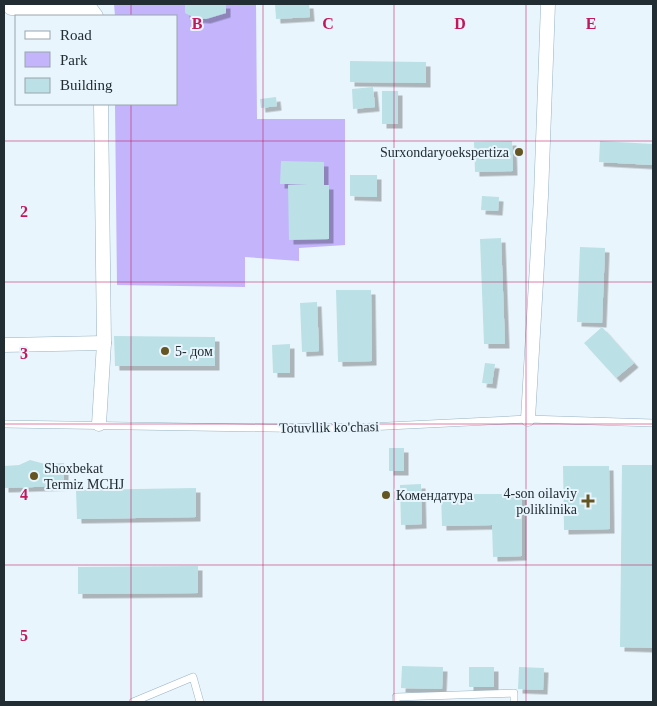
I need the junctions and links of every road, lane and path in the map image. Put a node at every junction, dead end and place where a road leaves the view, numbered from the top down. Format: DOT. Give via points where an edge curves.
graph roads {
  1 [pos="548,4"];
  2 [pos="12,8"];
  3 [pos="95,15"];
  4 [pos="101,105"];
  5 [pos="104,343"];
  6 [pos="4,345"];
  7 [pos="528,418"];
  8 [pos="653,423"];
  9 [pos="4,424"];
  10 [pos="99,424"];
  11 [pos="133,702"];
  12 [pos="200,702"];
  13 [pos="396,702"];
  14 [pos="514,702"];
  1 -- 7 [label="street"];
  2 -- 3 [label="street" via="90,8"];
  4 -- 5 [label="street"];
  5 -- 6 [label="street"];
  5 -- 10 [label="street"];
  7 -- 8 [label="lane, Totuvllik ko'chasi"];
  7 -- 10 [label="lane, Totuvllik ko'chasi" via="327,429"];
  9 -- 10 [label="lane, Totuvllik ko'chasi"];
  11 -- 12 [label="lane" via="193,677"];
  13 -- 14 [label="lane" via="396,697 514,694"];
}
